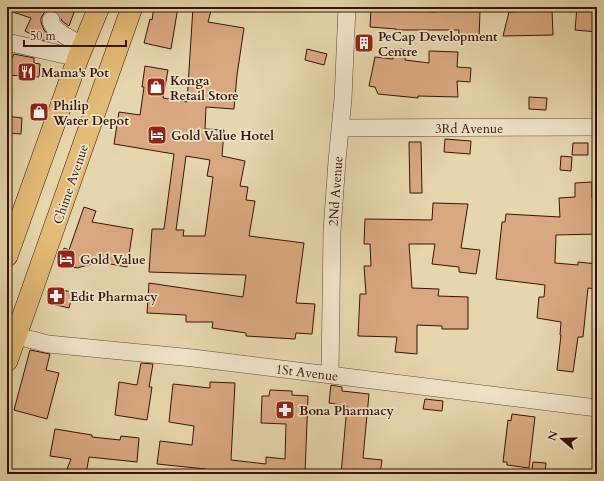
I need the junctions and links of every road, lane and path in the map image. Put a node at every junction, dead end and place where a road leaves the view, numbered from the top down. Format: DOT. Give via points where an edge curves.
graph roads {
  1 [pos="99,7"];
  2 [pos="132,7"];
  3 [pos="347,7"];
  4 [pos="51,20"];
  5 [pos="7,42"];
  6 [pos="80,52"];
  7 [pos="340,128"];
  8 [pos="597,128"];
  9 [pos="7,256"];
  10 [pos="12,336"];
  11 [pos="7,361"];
  12 [pos="330,375"];
  13 [pos="597,408"];
  1 -- 6 [label="main road"];
  2 -- 10 [label="main road, Chime Avenue"];
  3 -- 7 [label="street, 2Nd Avenue"];
  4 -- 6 [label="street" via="54,29"];
  5 -- 6 [label="street"];
  6 -- 9 [label="main road"];
  7 -- 8 [label="street, 3Rd Avenue"];
  7 -- 12 [label="street, 2Nd Avenue" via="332,232"];
  10 -- 11 [label="main road, Chime Avenue"];
  10 -- 12 [label="street, 1St Avenue" via="48,344"];
  12 -- 13 [label="street, 1St Avenue"];
}
